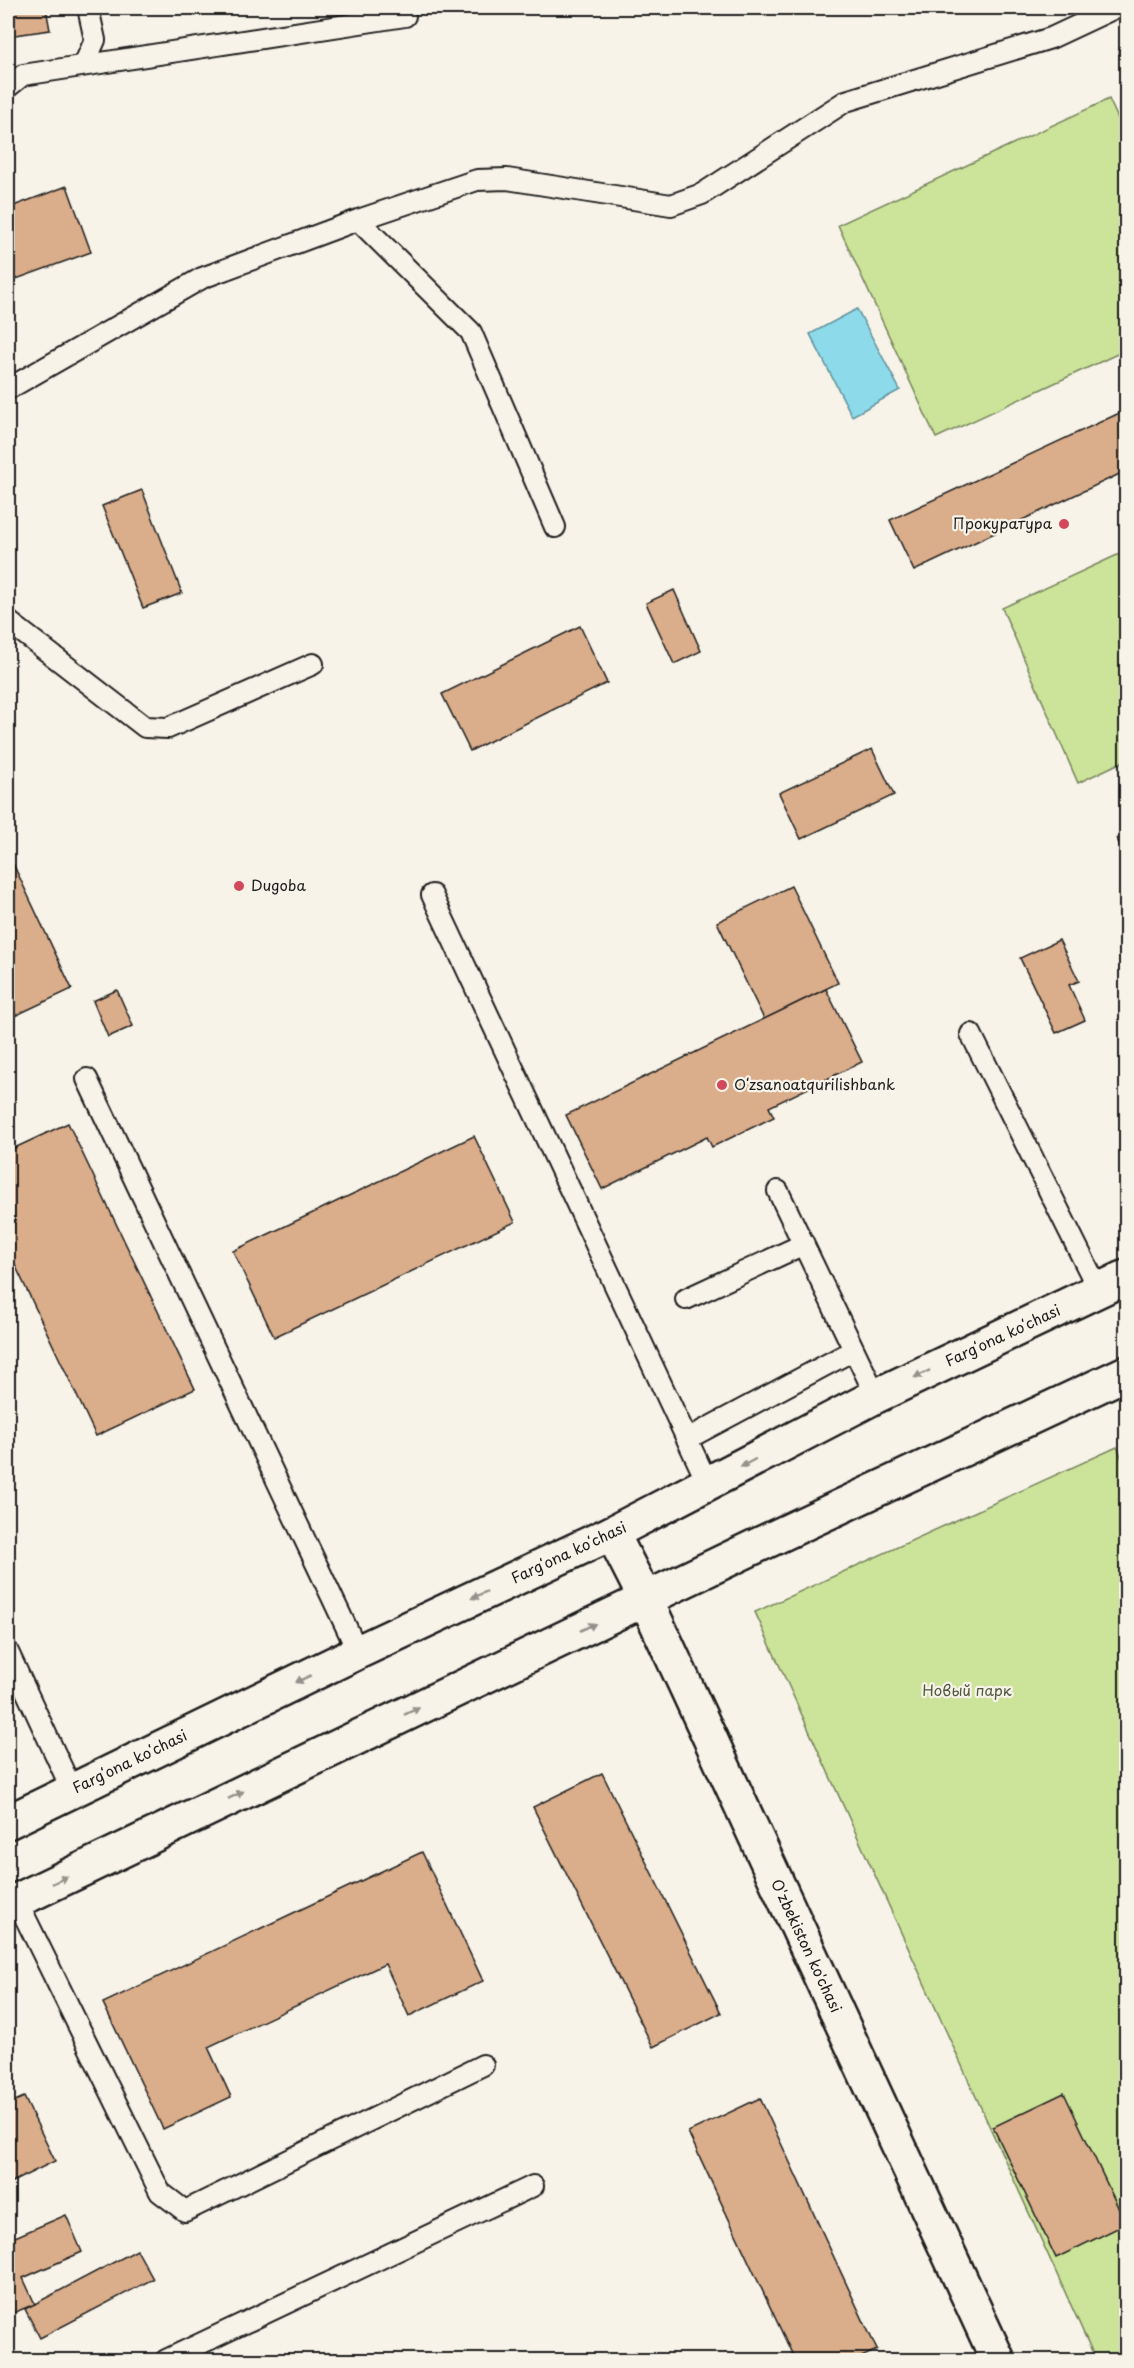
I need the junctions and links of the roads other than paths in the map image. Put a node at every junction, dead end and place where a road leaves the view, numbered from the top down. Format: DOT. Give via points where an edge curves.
graph roads {
  1 [pos="88,8"];
  2 [pos="1115,8"];
  3 [pos="405,16"];
  4 [pos="84,65"];
  5 [pos="8,87"];
  6 [pos="358,220"];
  7 [pos="8,389"];
  8 [pos="555,527"];
  9 [pos="8,621"];
  10 [pos="313,664"];
  11 [pos="432,895"];
  12 [pos="971,1034"];
  13 [pos="87,1079"];
  14 [pos="778,1191"];
  15 [pos="804,1244"];
  16 [pos="1113,1284"];
  17 [pos="687,1299"];
  18 [pos="854,1350"];
  19 [pos="1126,1373"];
  20 [pos="876,1396"];
  21 [pos="687,1439"];
  22 [pos="708,1484"];
  23 [pos="612,1533"];
  24 [pos="646,1600"];
  25 [pos="8,1652"];
  26 [pos="358,1652"];
  27 [pos="72,1790"];
  28 [pos="8,1822"];
  29 [pos="12,1903"];
  30 [pos="483,2065"];
  31 [pos="533,2187"];
  32 [pos="994,2359"];
  33 [pos="166,2361"];
  1 -- 4 [label="lane" via="95,40"];
  2 -- 6 [label="lane" via="1051,38 846,101 702,194 671,205 507,178 477,180"];
  3 -- 4 [label="lane"];
  4 -- 5 [label="lane" via="23,75"];
  6 -- 7 [label="lane" via="202,278"];
  6 -- 8 [label="lane" via="471,332"];
  9 -- 10 [label="lane" via="145,727 168,728"];
  11 -- 21 [label="lane"];
  12 -- 16 [label="lane"];
  13 -- 26 [label="lane"];
  14 -- 15 [label="lane"];
  15 -- 17 [label="lane"];
  15 -- 18 [label="lane"];
  16 -- 20 [label="main road, Fargʻona koʻchasi, one-way"];
  18 -- 20 [label="lane"];
  18 -- 21 [label="lane"];
  19 -- 24 [label="main road"];
  20 -- 22 [label="main road, Fargʻona koʻchasi, one-way"];
  21 -- 22 [label="lane"];
  22 -- 23 [label="main road, Fargʻona koʻchasi"];
  23 -- 24 [label="main road, O'zbekiston ko'chasi"];
  23 -- 26 [label="main road, Fargʻona koʻchasi, one-way"];
  29 -- 24 [label="main road, one-way"];
  24 -- 32 [label="main road, O'zbekiston ko'chasi"];
  25 -- 27 [label="lane"];
  26 -- 27 [label="main road, Fargʻona koʻchasi, one-way"];
  27 -- 28 [label="main road, Fargʻona koʻchasi"];
  29 -- 30 [label="lane" via="160,2192 185,2211"];
  31 -- 33 [label="lane"];
}
